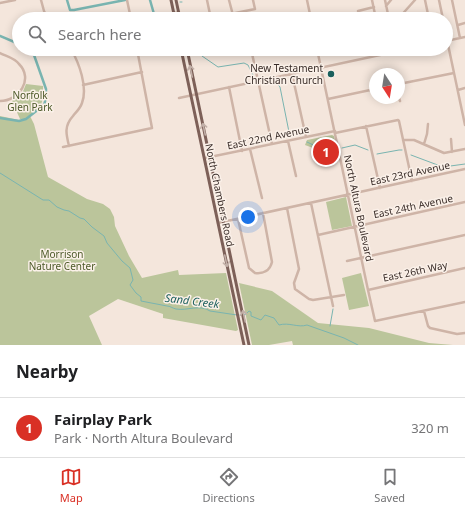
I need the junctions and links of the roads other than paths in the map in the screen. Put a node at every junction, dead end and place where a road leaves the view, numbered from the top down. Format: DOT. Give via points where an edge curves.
graph roads {
  1 [pos="15,0"];
  2 [pos="41,0"];
  3 [pos="127,0"];
  4 [pos="171,0"];
  5 [pos="176,0"];
  6 [pos="207,0"];
  7 [pos="229,0"];
  8 [pos="253,0"];
  9 [pos="307,0"];
  10 [pos="372,0"];
  11 [pos="385,0"];
  12 [pos="391,0"];
  13 [pos="415,0"];
  14 [pos="425,0"];
  15 [pos="439,0"];
  16 [pos="452,0"];
  17 [pos="0,3"];
  18 [pos="386,6"];
  19 [pos="374,8"];
  20 [pos="358,11"];
  21 [pos="44,12"];
  22 [pos="130,12"];
  23 [pos="174,12"];
  24 [pos="179,12"];
  25 [pos="210,12"];
  26 [pos="232,12"];
  27 [pos="241,12"];
  28 [pos="310,12"];
  29 [pos="375,12"];
  30 [pos="387,12"];
  31 [pos="404,12"];
  32 [pos="428,12"];
  33 [pos="442,12"];
  34 [pos="465,23"];
  35 [pos="458,25"];
  36 [pos="465,37"];
  37 [pos="460,38"];
  38 [pos="453,40"];
  39 [pos="0,53"];
  40 [pos="74,56"];
  41 [pos="139,56"];
  42 [pos="183,56"];
  43 [pos="188,56"];
  44 [pos="254,56"];
  45 [pos="318,56"];
  46 [pos="375,56"];
  47 [pos="450,56"];
  48 [pos="321,68"];
  49 [pos="142,72"];
  50 [pos="454,73"];
  51 [pos="292,74"];
  52 [pos="259,81"];
  53 [pos="405,83"];
  54 [pos="83,85"];
  55 [pos="229,87"];
  56 [pos="465,88"];
  57 [pos="369,90"];
  58 [pos="458,90"];
  59 [pos="196,94"];
  60 [pos="191,95"];
  61 [pos="178,98"];
  62 [pos="328,100"];
  63 [pos="0,101"];
  64 [pos="428,124"];
  65 [pos="465,125"];
  66 [pos="366,126"];
  67 [pos="335,132"];
  68 [pos="306,137"];
  69 [pos="451,139"];
  70 [pos="403,140"];
  71 [pos="288,141"];
  72 [pos="272,144"];
  73 [pos="424,144"];
  74 [pos="69,146"];
  75 [pos="63,147"];
  76 [pos="250,149"];
  77 [pos="465,149"];
  78 [pos="242,151"];
  79 [pos="452,152"];
  80 [pos="210,157"];
  81 [pos="204,158"];
  82 [pos="465,169"];
  83 [pos="296,176"];
  84 [pos="412,181"];
  85 [pos="380,188"];
  86 [pos="348,194"];
  87 [pos="262,198"];
  88 [pos="465,202"];
  89 [pos="312,203"];
  90 [pos="287,208"];
  91 [pos="262,213"];
  92 [pos="238,219"];
  93 [pos="223,222"];
  94 [pos="218,223"];
  95 [pos="354,226"];
  96 [pos="318,234"];
  97 [pos="465,235"];
  98 [pos="361,258"];
  99 [pos="348,261"];
  100 [pos="465,268"];
  101 [pos="368,290"];
  102 [pos="344,295"];
  103 [pos="331,298"];
  104 [pos="465,302"];
  105 [pos="333,306"];
  106 [pos="424,311"];
  107 [pos="465,333"];
  108 [pos="244,345"];
  109 [pos="249,345"];
  1 -- 17 [label="street"];
  2 -- 21 [label="street"];
  3 -- 22 [label="street"];
  4 -- 23 [label="main road"];
  5 -- 24 [label="main road"];
  6 -- 25 [label="street"];
  7 -- 26 [label="street"];
  8 -- 27 [label="street" via="255,9"];
  9 -- 28 [label="street"];
  10 -- 19 [label="street"];
  11 -- 18 [label="street"];
  12 -- 18 [label="street"];
  13 -- 31 [label="street"];
  14 -- 32 [label="street"];
  15 -- 33 [label="street"];
  16 -- 35 [label="street"];
  18 -- 30 [label="street"];
  19 -- 20 [label="street"];
  19 -- 29 [label="street"];
  34 -- 35 [label="street"];
  35 -- 37 [label="street"];
  36 -- 37 [label="street"];
  37 -- 38 [label="street"];
  39 -- 63 [label="street" via="18,62 25,78 19,94"];
  40 -- 54 [label="street"];
  41 -- 49 [label="street"];
  42 -- 60 [label="main road, North Chambers Road"];
  59 -- 43 [label="main road, North Chambers Road, one-way"];
  44 -- 52 [label="street"];
  45 -- 48 [label="street, North Altura Boulevard"];
  46 -- 48 [label="street"];
  47 -- 50 [label="street"];
  48 -- 51 [label="street"];
  48 -- 62 [label="street, North Altura Boulevard"];
  49 -- 54 [label="street"];
  49 -- 74 [label="street" via="152,128"];
  50 -- 53 [label="street"];
  50 -- 58 [label="street"];
  51 -- 52 [label="street"];
  51 -- 68 [label="street"];
  52 -- 55 [label="street"];
  52 -- 72 [label="street"];
  54 -- 74 [label="street" via="82,103 66,126"];
  55 -- 59 [label="street"];
  55 -- 78 [label="street"];
  56 -- 58 [label="street"];
  57 -- 62 [label="street"];
  58 -- 65 [label="street"];
  59 -- 60 [label="street"];
  80 -- 59 [label="main road, North Chambers Road, one-way"];
  60 -- 61 [label="street"];
  60 -- 81 [label="main road, North Chambers Road"];
  62 -- 67 [label="street, North Altura Boulevard"];
  64 -- 73 [label="street"];
  66 -- 67 [label="street, East 22nd Avenue"];
  66 -- 70 [label="street, East 22nd Avenue" via="398,121"];
  66 -- 85 [label="street"];
  67 -- 68 [label="street, East 22nd Avenue"];
  67 -- 86 [label="street, North Altura Boulevard"];
  68 -- 71 [label="street, East 22nd Avenue"];
  69 -- 79 [label="street"];
  70 -- 73 [label="street" via="411,139"];
  70 -- 84 [label="street"];
  71 -- 72 [label="street, East 22nd Avenue"];
  71 -- 83 [label="street"];
  72 -- 76 [label="street, East 22nd Avenue"];
  73 -- 79 [label="street" via="444,153"];
  74 -- 75 [label="street"];
  76 -- 78 [label="street, East 22nd Avenue"];
  76 -- 87 [label="street"];
  77 -- 79 [label="street"];
  78 -- 80 [label="street, East 22nd Avenue"];
  80 -- 81 [label="street, East 22nd Avenue"];
  80 -- 93 [label="main road, North Chambers Road"];
  81 -- 94 [label="main road, North Chambers Road"];
  82 -- 84 [label="street, East 23rd Avenue"];
  84 -- 85 [label="street, East 23rd Avenue"];
  85 -- 86 [label="street, East 23rd Avenue"];
  86 -- 89 [label="street, East 23rd Avenue"];
  86 -- 95 [label="street, North Altura Boulevard"];
  88 -- 95 [label="street, East 24th Avenue"];
  89 -- 90 [label="street, East 23rd Avenue"];
  89 -- 96 [label="street"];
  90 -- 91 [label="street, East 23rd Avenue"];
  90 -- 103 [label="street" via="299,269 292,287 312,300"];
  91 -- 92 [label="street, East 23rd Avenue"];
  91 -- 92 [label="street" via="272,262 269,269 262,272 255,273 249,268"];
  92 -- 93 [label="street, East 23rd Avenue"];
  93 -- 94 [label="street, East 23rd Avenue"];
  109 -- 93 [label="main road, North Chambers Road, one-way"];
  94 -- 108 [label="main road, North Chambers Road, one-way"];
  95 -- 96 [label="street, East 24th Avenue"];
  95 -- 98 [label="street, North Altura Boulevard"];
  96 -- 103 [label="street"];
  97 -- 98 [label="street"];
  98 -- 99 [label="street"];
  98 -- 101 [label="street, North Altura Boulevard"];
  100 -- 101 [label="street, East 26th Way"];
  101 -- 106 [label="street, North Altura Boulevard" via="375,322"];
  102 -- 103 [label="street"];
  103 -- 105 [label="street"];
  104 -- 106 [label="street"];
  106 -- 107 [label="street" via="430,328 457,334"];
}
